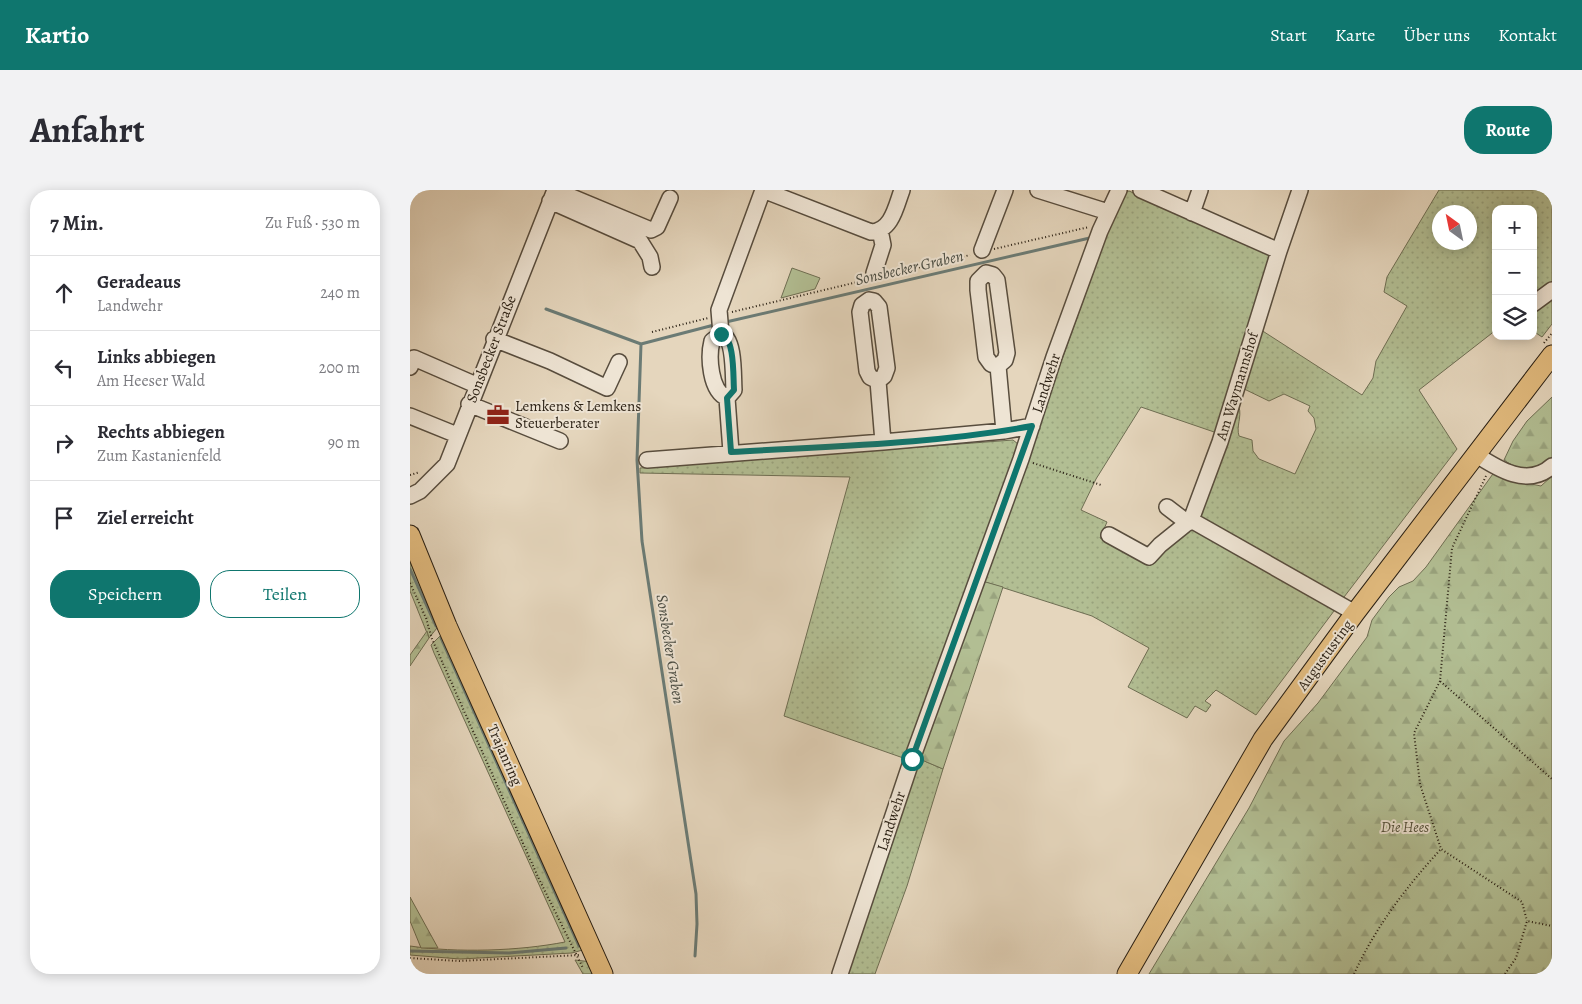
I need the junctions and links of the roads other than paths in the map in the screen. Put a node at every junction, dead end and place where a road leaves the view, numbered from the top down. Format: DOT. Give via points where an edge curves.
graph roads {
  1 [pos="763,190"];
  2 [pos="902,190"];
  3 [pos="1005,190"];
  4 [pos="1038,190"];
  5 [pos="1119,190"];
  6 [pos="1141,190"];
  7 [pos="1200,190"];
  8 [pos="1300,190"];
  9 [pos="554,194"];
  10 [pos="670,198"];
  11 [pos="1108,212"];
  12 [pos="1192,213"];
  13 [pos="880,230"];
  14 [pos="982,250"];
  15 [pos="1279,251"];
  16 [pos="652,267"];
  17 [pos="874,273"];
  18 [pos="1552,290"];
  19 [pos="1537,301"];
  20 [pos="494,339"];
  21 [pos="1552,355"];
  22 [pos="619,362"];
  23 [pos="998,366"];
  24 [pos="410,367"];
  25 [pos="878,381"];
  26 [pos="476,385"];
  27 [pos="469,404"];
  28 [pos="410,416"];
  29 [pos="1032,426"];
  30 [pos="1004,431"];
  31 [pos="457,435"];
  32 [pos="560,441"];
  33 [pos="883,442"];
  34 [pos="731,452"];
  35 [pos="1475,454"];
  36 [pos="647,460"];
  37 [pos="1552,466"];
  38 [pos="410,496"];
  39 [pos="1166,507"];
  40 [pos="1190,521"];
  41 [pos="410,535"];
  42 [pos="1109,535"];
  43 [pos="1355,614"];
  44 [pos="603,974"];
  45 [pos="840,974"];
  46 [pos="1127,974"];
  1 -- 13 [label="street" via="865,230"];
  1 -- 34 [label="street" via="719,310 721,334 731,344 734,390 727,398"];
  2 -- 13 [label="street" via="888,224"];
  3 -- 14 [label="street"];
  4 -- 11 [label="street"];
  5 -- 11 [label="street, Landwehr"];
  6 -- 12 [label="street"];
  7 -- 12 [label="street"];
  8 -- 15 [label="street, Am Waymannshof"];
  9 -- 10 [label="street" via="652,230 657,228"];
  9 -- 16 [label="street" via="640,240"];
  9 -- 20 [label="street, Sonsbecker Straße"];
  11 -- 29 [label="street, Landwehr" via="1054,356"];
  12 -- 15 [label="street"];
  13 -- 17 [label="street" via="883,246"];
  15 -- 40 [label="street, Am Waymannshof" via="1220,442"];
  18 -- 19 [label="street"];
  20 -- 22 [label="street" via="607,388"];
  20 -- 26 [label="street, Sonsbecker Straße"];
  21 -- 35 [label="main road, Augustusring"];
  23 -- 23 [label="street" via="1007,353 997,280 986,273 978,281 986,357 991,364"];
  23 -- 30 [label="street"];
  24 -- 26 [label="street" via="414,358"];
  25 -- 33 [label="street"];
  26 -- 27 [label="street, Sonsbecker Straße"];
  27 -- 31 [label="street, Sonsbecker Straße"];
  27 -- 32 [label="street"];
  28 -- 31 [label="street"];
  29 -- 30 [label="street"];
  29 -- 45 [label="street, Landwehr" via="912,759"];
  30 -- 33 [label="street"];
  31 -- 38 [label="street, Sonsbecker Straße" via="447,464 420,491"];
  33 -- 34 [label="street"];
  34 -- 36 [label="street"];
  35 -- 37 [label="street" via="1513,475 1528,477"];
  35 -- 43 [label="main road, Augustusring"];
  39 -- 40 [label="street"];
  40 -- 42 [label="street" via="1149,557"];
  40 -- 43 [label="street"];
  41 -- 44 [label="main road, Trajanring" via="451,635"];
  43 -- 46 [label="main road, Augustusring" via="1263,739"];
}
